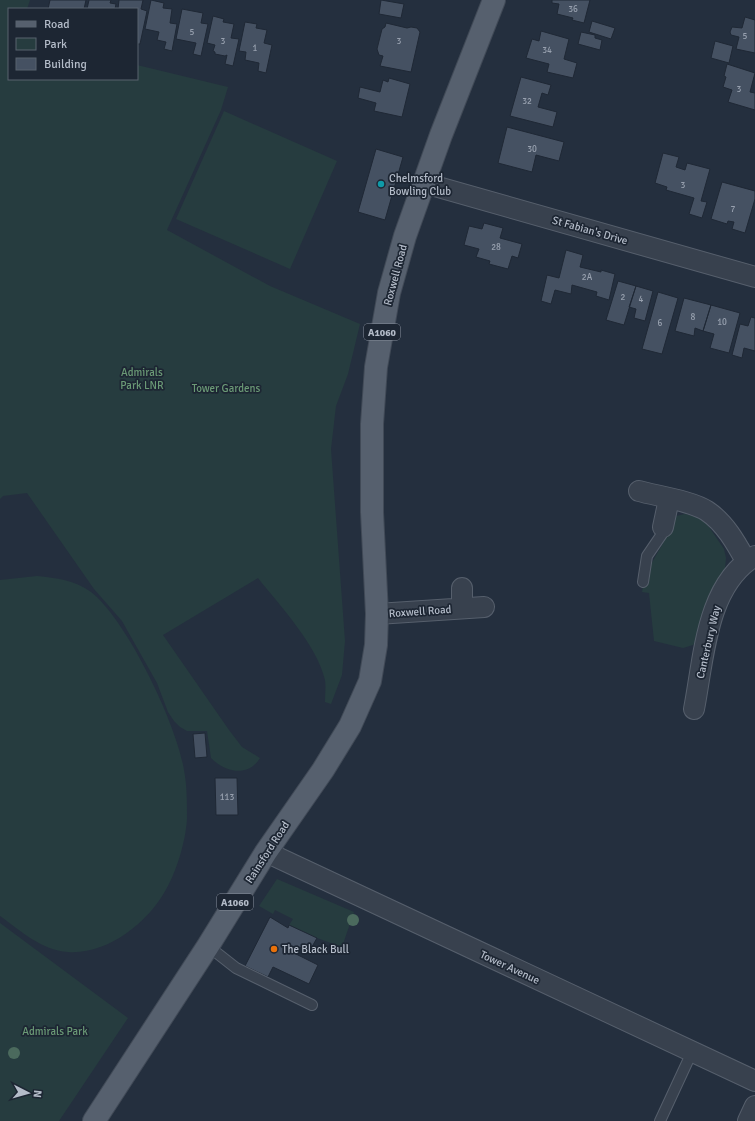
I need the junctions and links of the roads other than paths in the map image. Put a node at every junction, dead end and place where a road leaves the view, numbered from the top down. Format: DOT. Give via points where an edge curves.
graph roads {
  1 [pos="492,1"];
  2 [pos="424,183"];
  3 [pos="755,277"];
  4 [pos="639,491"];
  5 [pos="669,499"];
  6 [pos="663,527"];
  7 [pos="751,559"];
  8 [pos="643,582"];
  9 [pos="462,588"];
  10 [pos="484,607"];
  11 [pos="462,608"];
  12 [pos="377,614"];
  13 [pos="370,681"];
  14 [pos="694,709"];
  15 [pos="266,852"];
  16 [pos="208,946"];
  17 [pos="312,1005"];
  18 [pos="692,1052"];
  19 [pos="755,1081"];
  20 [pos="755,1106"];
  21 [pos="94,1121"];
  22 [pos="660,1121"];
  23 [pos="748,1121"];
  1 -- 2 [label="main road, Roxwell Road / A1060"];
  2 -- 3 [label="street, St Fabian's Drive"];
  2 -- 12 [label="main road, Roxwell Road / A1060" via="405,236 389,293 376,366 372,424 372,512"];
  4 -- 5 [label="street, Canterbury Way"];
  5 -- 6 [label="street"];
  5 -- 7 [label="street, Canterbury Way" via="707,511 720,522"];
  6 -- 8 [label="lane" via="662,534 646,556"];
  7 -- 14 [label="street, Canterbury Way" via="726,583 719,596 709,627"];
  9 -- 11 [label="street, Roxwell Road"];
  10 -- 11 [label="street, Roxwell Road"];
  11 -- 12 [label="street, Roxwell Road"];
  12 -- 13 [label="main road, Roxwell Road / A1060" via="376,645"];
  13 -- 15 [label="main road, Rainsford Road / A1060" via="350,726"];
  15 -- 16 [label="main road, Rainsford Road / A1060"];
  15 -- 18 [label="street, Tower Avenue"];
  16 -- 17 [label="lane" via="236,968"];
  16 -- 21 [label="main road, Rainsford Road / A1060"];
  18 -- 19 [label="street, Tower Avenue"];
  18 -- 22 [label="lane"];
  20 -- 23 [label="street"];
}
